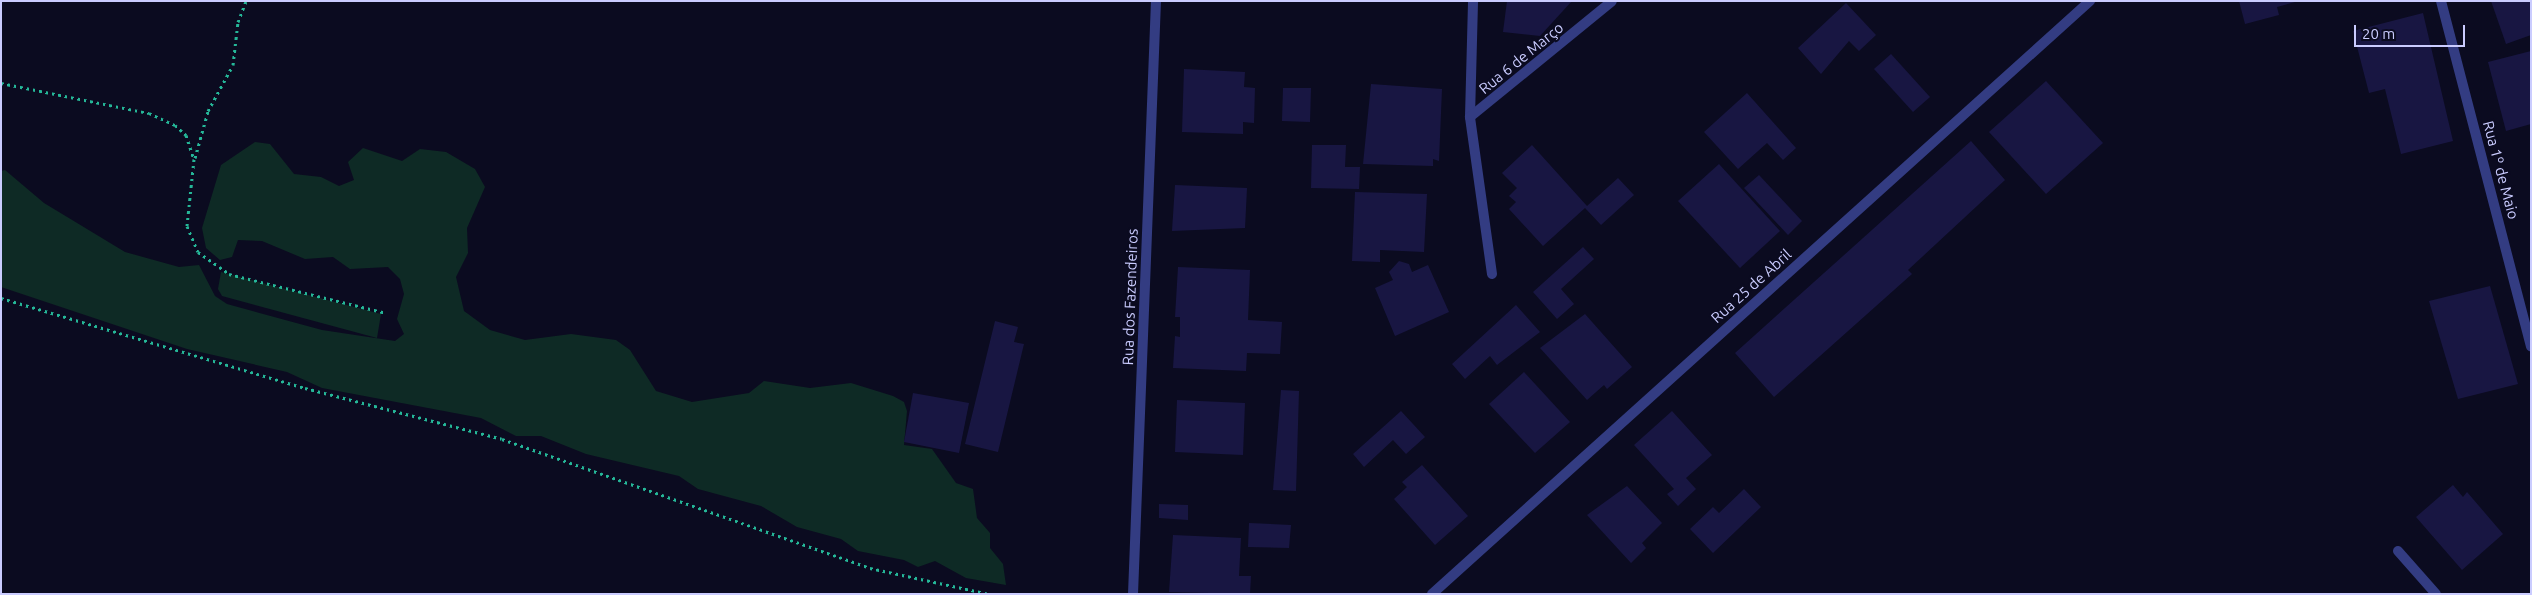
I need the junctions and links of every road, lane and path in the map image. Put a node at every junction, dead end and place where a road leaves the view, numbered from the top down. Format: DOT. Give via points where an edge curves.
graph roads {
  1 [pos="246,1"];
  2 [pos="1156,1"];
  3 [pos="1474,1"];
  4 [pos="1612,1"];
  5 [pos="2090,1"];
  6 [pos="2441,1"];
  7 [pos="1,83"];
  8 [pos="1470,117"];
  9 [pos="194,159"];
  10 [pos="1492,274"];
  11 [pos="1,298"];
  12 [pos="382,312"];
  13 [pos="2531,346"];
  14 [pos="2398,551"];
  15 [pos="988,594"];
  16 [pos="1133,594"];
  17 [pos="1432,594"];
  18 [pos="2436,594"];
  1 -- 9 [label="path" via="238,22 233,65 208,111"];
  2 -- 16 [label="street, Rua dos Fazendeiros"];
  3 -- 8 [label="street, Rua 6 de Março"];
  4 -- 8 [label="street, Rua 6 de Março"];
  5 -- 17 [label="street, Rua 25 de Abril"];
  6 -- 13 [label="street, Rua 1º de Maio"];
  7 -- 9 [label="path" via="163,117 186,135"];
  8 -- 10 [label="street, Rua 6 de Março"];
  9 -- 12 [label="path" via="187,226 198,252 229,274"];
  11 -- 15 [label="path" via="305,388 502,439 870,568"];
  14 -- 18 [label="street"];
}
